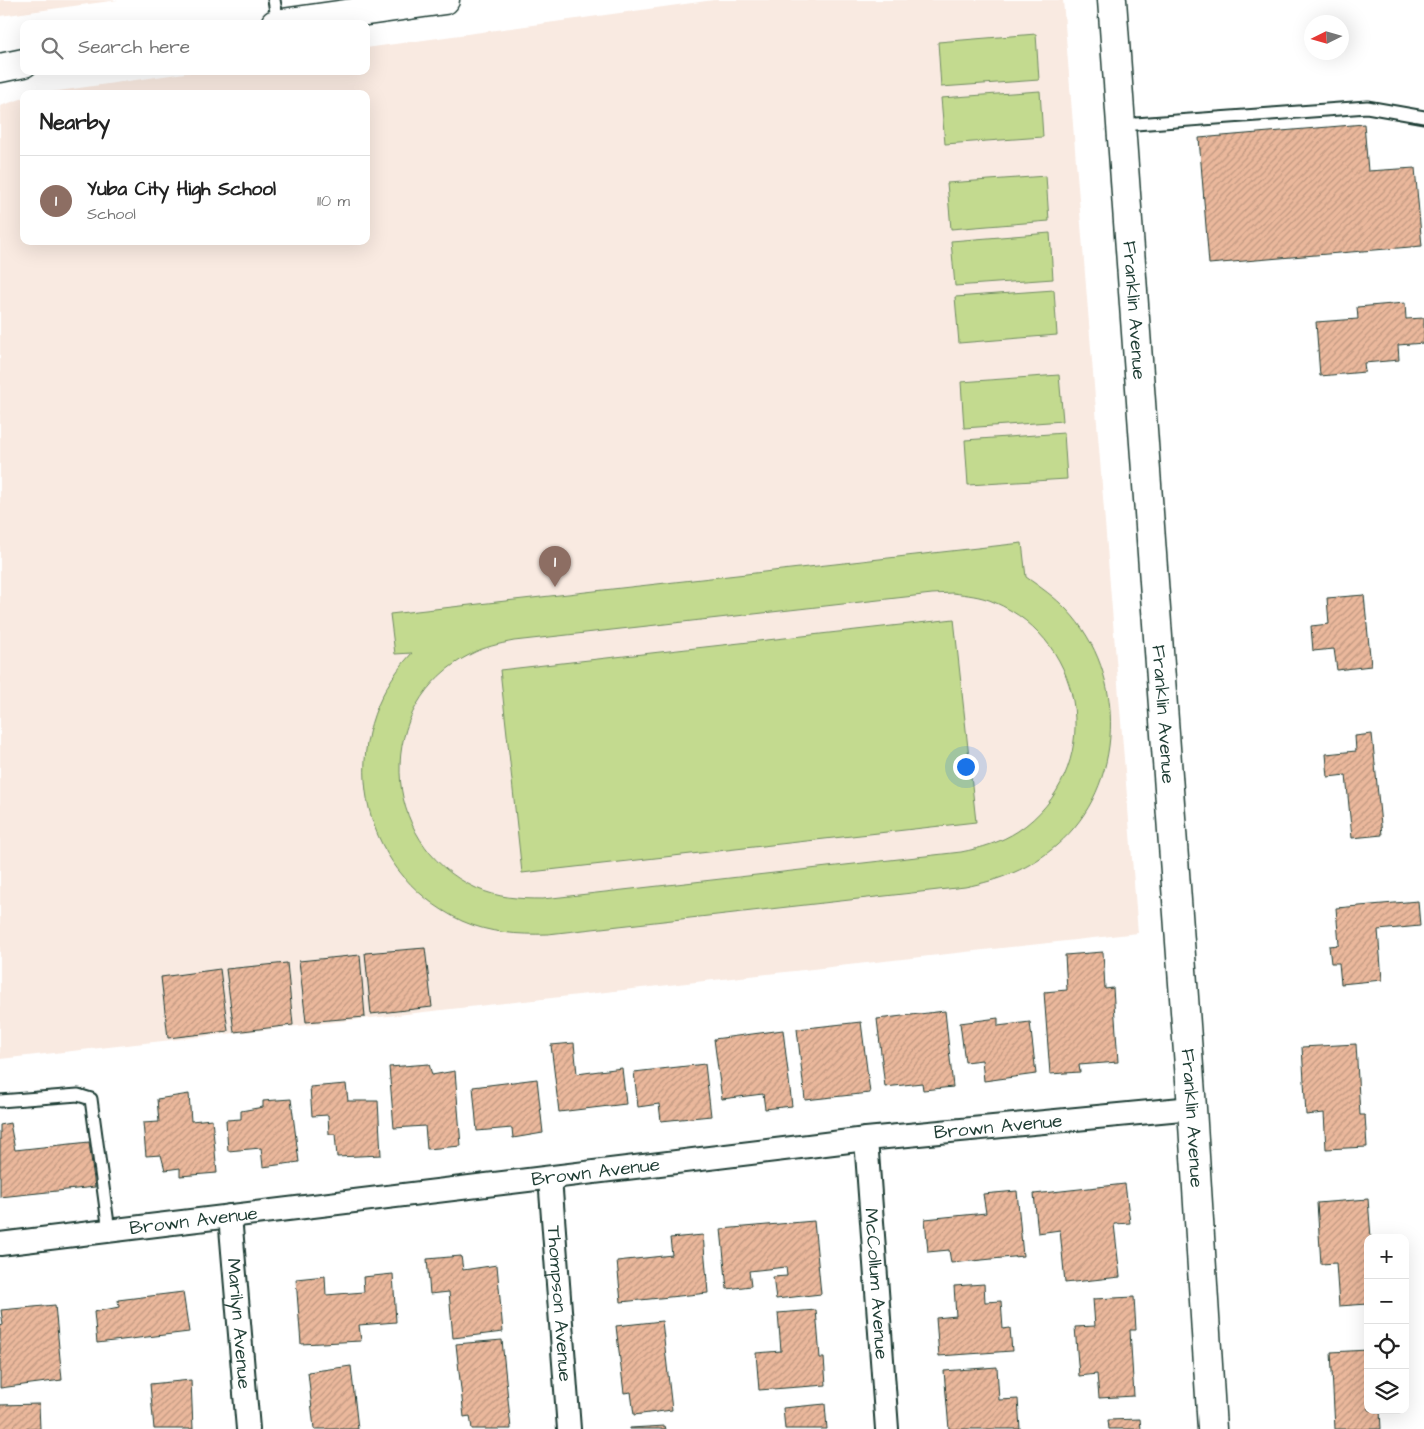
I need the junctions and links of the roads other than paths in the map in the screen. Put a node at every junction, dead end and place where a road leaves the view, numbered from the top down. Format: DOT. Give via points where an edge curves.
graph roads {
  1 [pos="274,0"];
  2 [pos="445,0"];
  3 [pos="1112,0"];
  4 [pos="276,20"];
  5 [pos="305,20"];
  6 [pos="20,64"];
  7 [pos="0,68"];
  8 [pos="1424,117"];
  9 [pos="1122,125"];
  10 [pos="0,1101"];
  11 [pos="1192,1108"];
  12 [pos="866,1140"];
  13 [pos="550,1178"];
  14 [pos="230,1216"];
  15 [pos="109,1231"];
  16 [pos="0,1244"];
  17 [pos="248,1429"];
  18 [pos="569,1429"];
  19 [pos="887,1429"];
  20 [pos="1212,1429"];
  1 -- 4 [label="lane"];
  2 -- 5 [label="street"];
  3 -- 9 [label="street, Franklin Avenue"];
  6 -- 7 [label="street"];
  8 -- 9 [label="lane" via="1367,107"];
  9 -- 11 [label="street, Franklin Avenue"];
  10 -- 15 [label="lane" via="78,1095 91,1099"];
  11 -- 12 [label="street, Brown Avenue"];
  11 -- 20 [label="street, Franklin Avenue"];
  12 -- 13 [label="street, Brown Avenue"];
  12 -- 19 [label="street, McCollum Avenue"];
  13 -- 14 [label="street, Brown Avenue"];
  13 -- 18 [label="street, Thompson Avenue"];
  14 -- 15 [label="street, Brown Avenue"];
  14 -- 17 [label="street, Marilyn Avenue"];
  15 -- 16 [label="street, Brown Avenue"];
}
